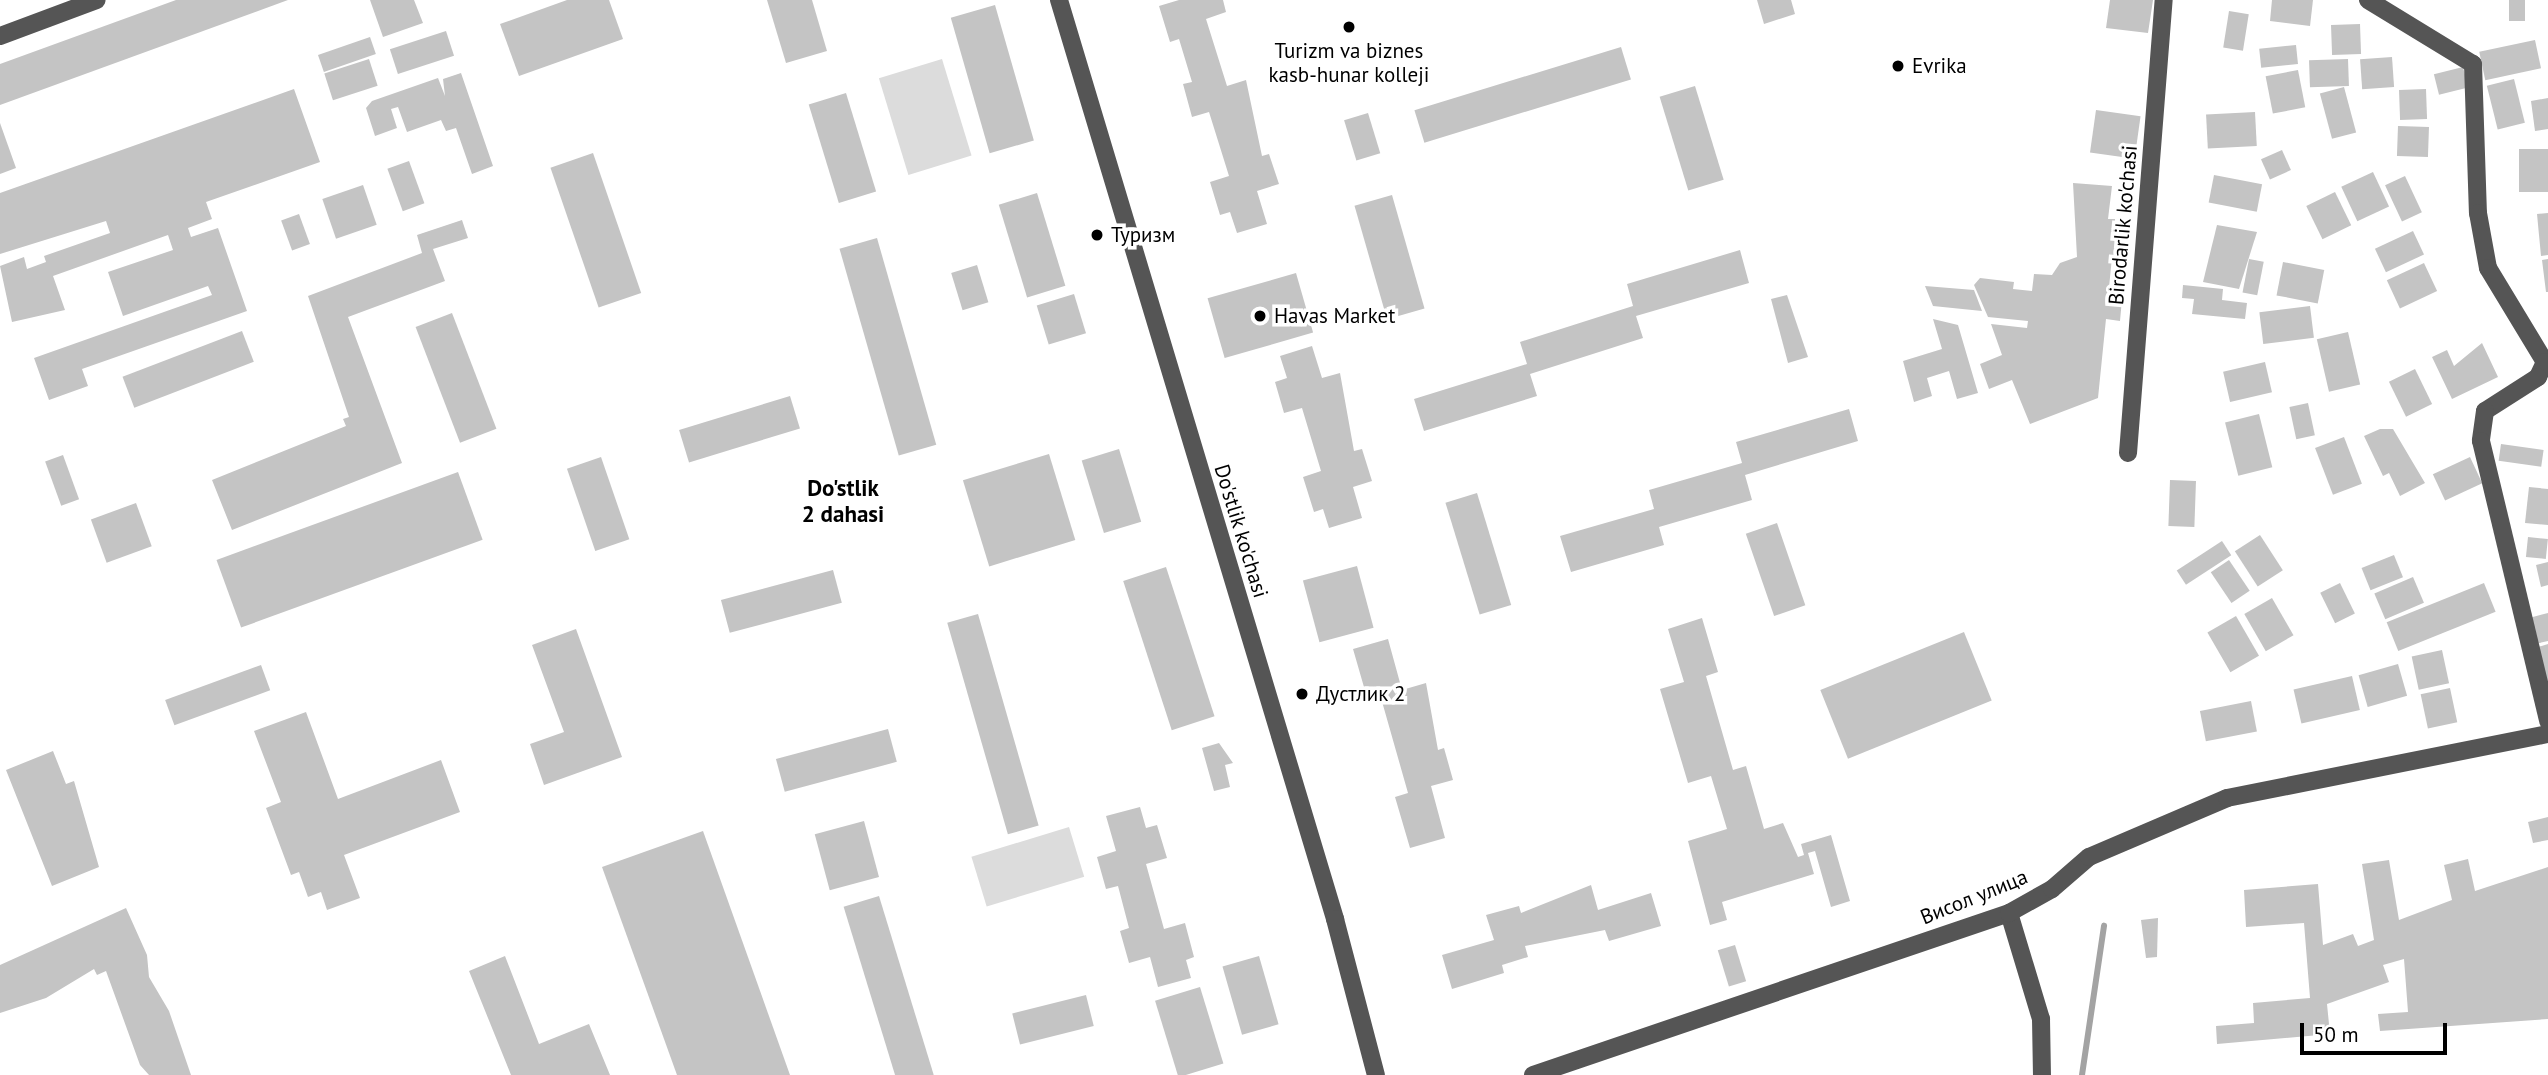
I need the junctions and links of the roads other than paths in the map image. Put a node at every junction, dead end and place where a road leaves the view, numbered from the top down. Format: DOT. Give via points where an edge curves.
graph roads {
  1 [pos="97,0"];
  2 [pos="1059,0"];
  3 [pos="2164,0"];
  4 [pos="2368,0"];
  5 [pos="0,36"];
  6 [pos="2128,453"];
  7 [pos="2548,721"];
  8 [pos="2548,734"];
  9 [pos="2008,913"];
  10 [pos="1376,1075"];
  11 [pos="1533,1075"];
  12 [pos="2042,1075"];
  1 -- 5 [label="street"];
  2 -- 10 [label="street, Do'stlik ko'chasi" via="1335,919"];
  3 -- 6 [label="street, Birodarlik ko'chasi"];
  4 -- 7 [label="street" via="2473,64 2478,213 2488,268 2545,362 2538,377 2485,411 2481,441"];
  8 -- 9 [label="street, Висол улица" via="2227,798 2090,857 2053,889"];
  9 -- 11 [label="street, Висол улица"];
  9 -- 12 [label="street" via="2041,1019"];
}
